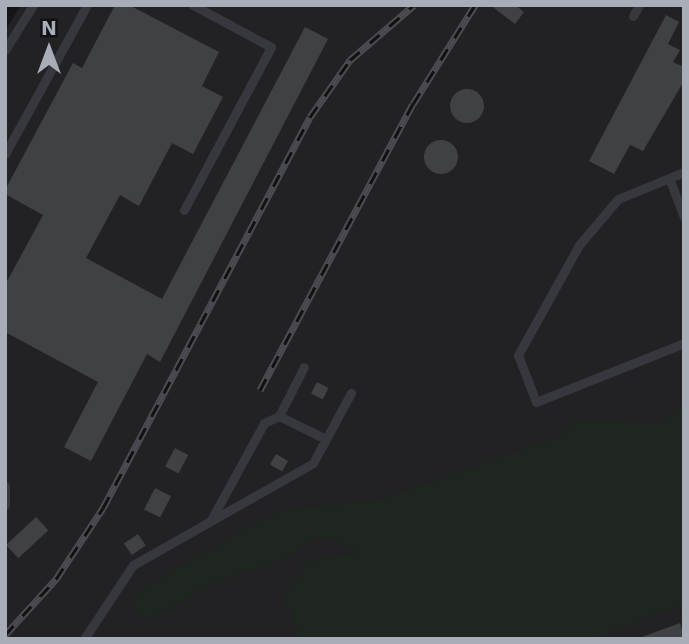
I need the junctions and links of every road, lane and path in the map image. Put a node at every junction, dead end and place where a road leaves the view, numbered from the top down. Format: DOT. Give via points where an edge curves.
graph roads {
  1 [pos="33,5"];
  2 [pos="87,5"];
  3 [pos="193,5"];
  4 [pos="639,5"];
  5 [pos="633,16"];
  6 [pos="5,50"];
  7 [pos="5,154"];
  8 [pos="684,172"];
  9 [pos="669,178"];
  10 [pos="184,210"];
  11 [pos="684,217"];
  12 [pos="684,343"];
  13 [pos="304,367"];
  14 [pos="351,393"];
  15 [pos="279,416"];
  16 [pos="326,439"];
  17 [pos="5,486"];
  18 [pos="5,505"];
  19 [pos="211,521"];
  20 [pos="84,639"];
  1 -- 6 [label="lane"];
  2 -- 7 [label="lane"];
  3 -- 10 [label="lane" via="271,47"];
  4 -- 5 [label="lane"];
  8 -- 9 [label="lane"];
  9 -- 11 [label="lane"];
  9 -- 12 [label="lane" via="618,199 610,208 579,245 517,355 536,402"];
  13 -- 15 [label="lane"];
  14 -- 16 [label="lane"];
  15 -- 16 [label="lane"];
  15 -- 19 [label="lane" via="264,423"];
  16 -- 19 [label="lane" via="313,463"];
  17 -- 18 [label="lane"];
  19 -- 20 [label="lane" via="133,565"];
}
